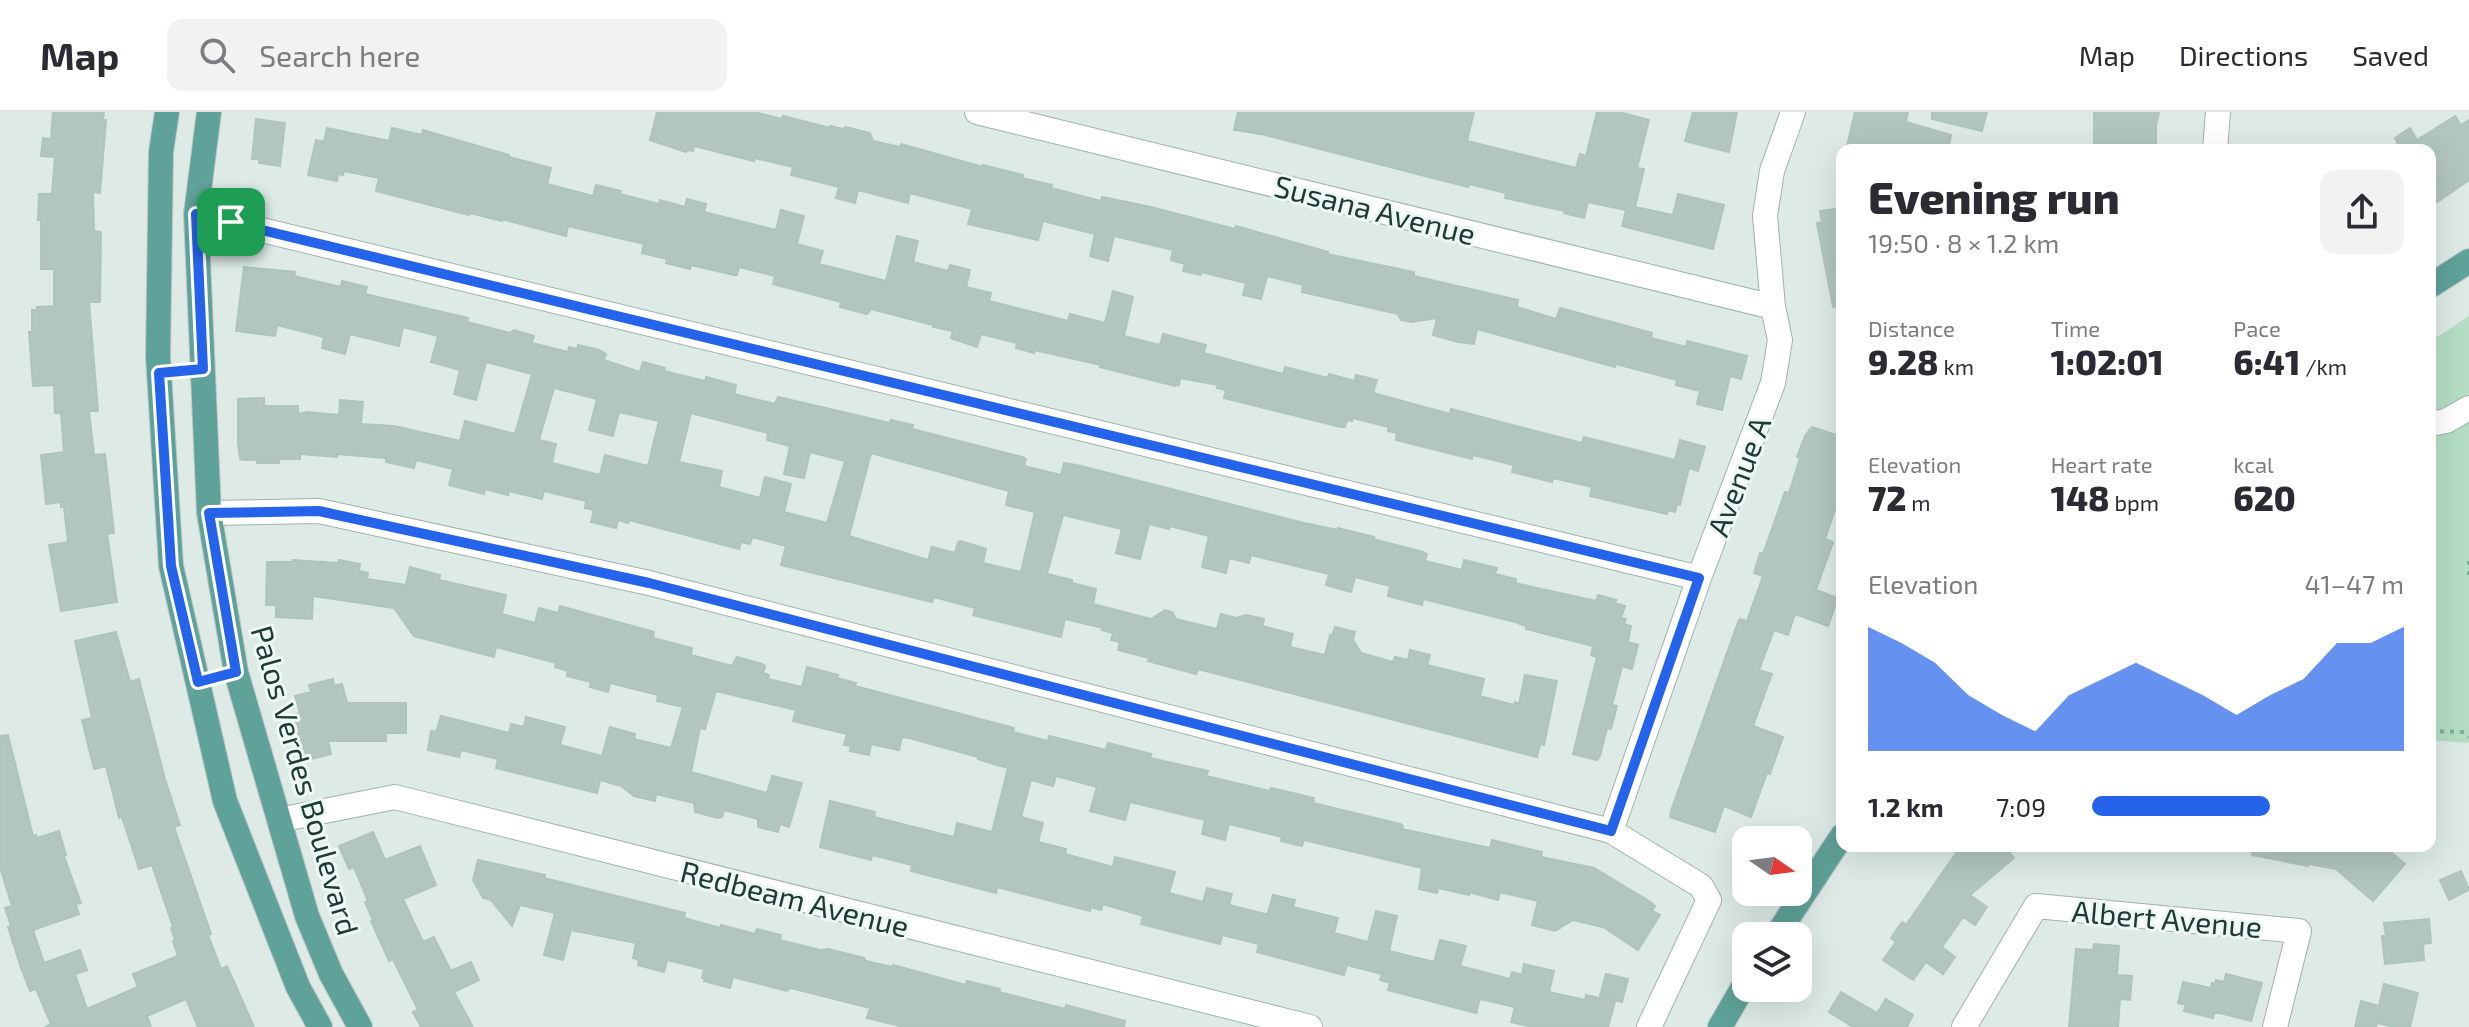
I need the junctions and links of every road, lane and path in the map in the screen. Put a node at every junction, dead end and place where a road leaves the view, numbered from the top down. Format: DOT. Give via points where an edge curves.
graph roads {
  1 [pos="167,112"];
  2 [pos="209,112"];
  3 [pos="977,112"];
  4 [pos="1793,112"];
  5 [pos="2218,112"];
  6 [pos="2215,144"];
  7 [pos="196,214"];
  8 [pos="2469,261"];
  9 [pos="2436,282"];
  10 [pos="1773,307"];
  11 [pos="203,369"];
  12 [pos="159,373"];
  13 [pos="2469,408"];
  14 [pos="2436,423"];
  15 [pos="209,513"];
  16 [pos="2469,561"];
  17 [pos="1699,578"];
  18 [pos="2469,580"];
  19 [pos="236,672"];
  20 [pos="198,682"];
  21 [pos="2436,731"];
  22 [pos="2469,737"];
  23 [pos="279,820"];
  24 [pos="1611,831"];
  25 [pos="1836,845"];
  26 [pos="1785,922"];
  27 [pos="331,974"];
  28 [pos="298,987"];
  29 [pos="1734,1002"];
  30 [pos="320,1027"];
  31 [pos="360,1027"];
  32 [pos="1310,1027"];
  33 [pos="1649,1027"];
  34 [pos="1720,1027"];
  35 [pos="1964,1027"];
  36 [pos="2275,1027"];
  1 -- 12 [label="main road" via="161,152"];
  2 -- 7 [label="main road, Palos Verdes Boulevard"];
  3 -- 10 [label="street, Susana Avenue"];
  4 -- 10 [label="street, Avenue A" via="1772,171 1765,216"];
  5 -- 6 [label="street"];
  7 -- 11 [label="main road, Palos Verdes Boulevard"];
  7 -- 17 [label="street"];
  8 -- 9 [label="main road"];
  10 -- 17 [label="street, Avenue A" via="1780,340 1773,383"];
  11 -- 12 [label="main road"];
  11 -- 15 [label="main road, Palos Verdes Boulevard"];
  12 -- 20 [label="main road" via="171,566"];
  13 -- 14 [label="street"];
  15 -- 19 [label="main road, Palos Verdes Boulevard"];
  15 -- 24 [label="street" via="319,511 649,583"];
  16 -- 18 [label="path"];
  17 -- 24 [label="street, Avenue A"];
  19 -- 20 [label="main road"];
  19 -- 23 [label="main road, Palos Verdes Boulevard"];
  20 -- 28 [label="main road" via="225,801"];
  21 -- 22 [label="path" via="2464,732"];
  23 -- 27 [label="main road, Palos Verdes Boulevard" via="307,916"];
  23 -- 32 [label="street, Redbeam Avenue" via="395,797"];
  24 -- 33 [label="street" via="1701,886 1709,900"];
  25 -- 26 [label="main road"];
  27 -- 28 [label="main road"];
  27 -- 31 [label="main road, Palos Verdes Boulevard"];
  28 -- 30 [label="main road"];
  29 -- 34 [label="main road"];
  35 -- 36 [label="street, Albert Avenue" via="2036,906 2299,931"];
}
